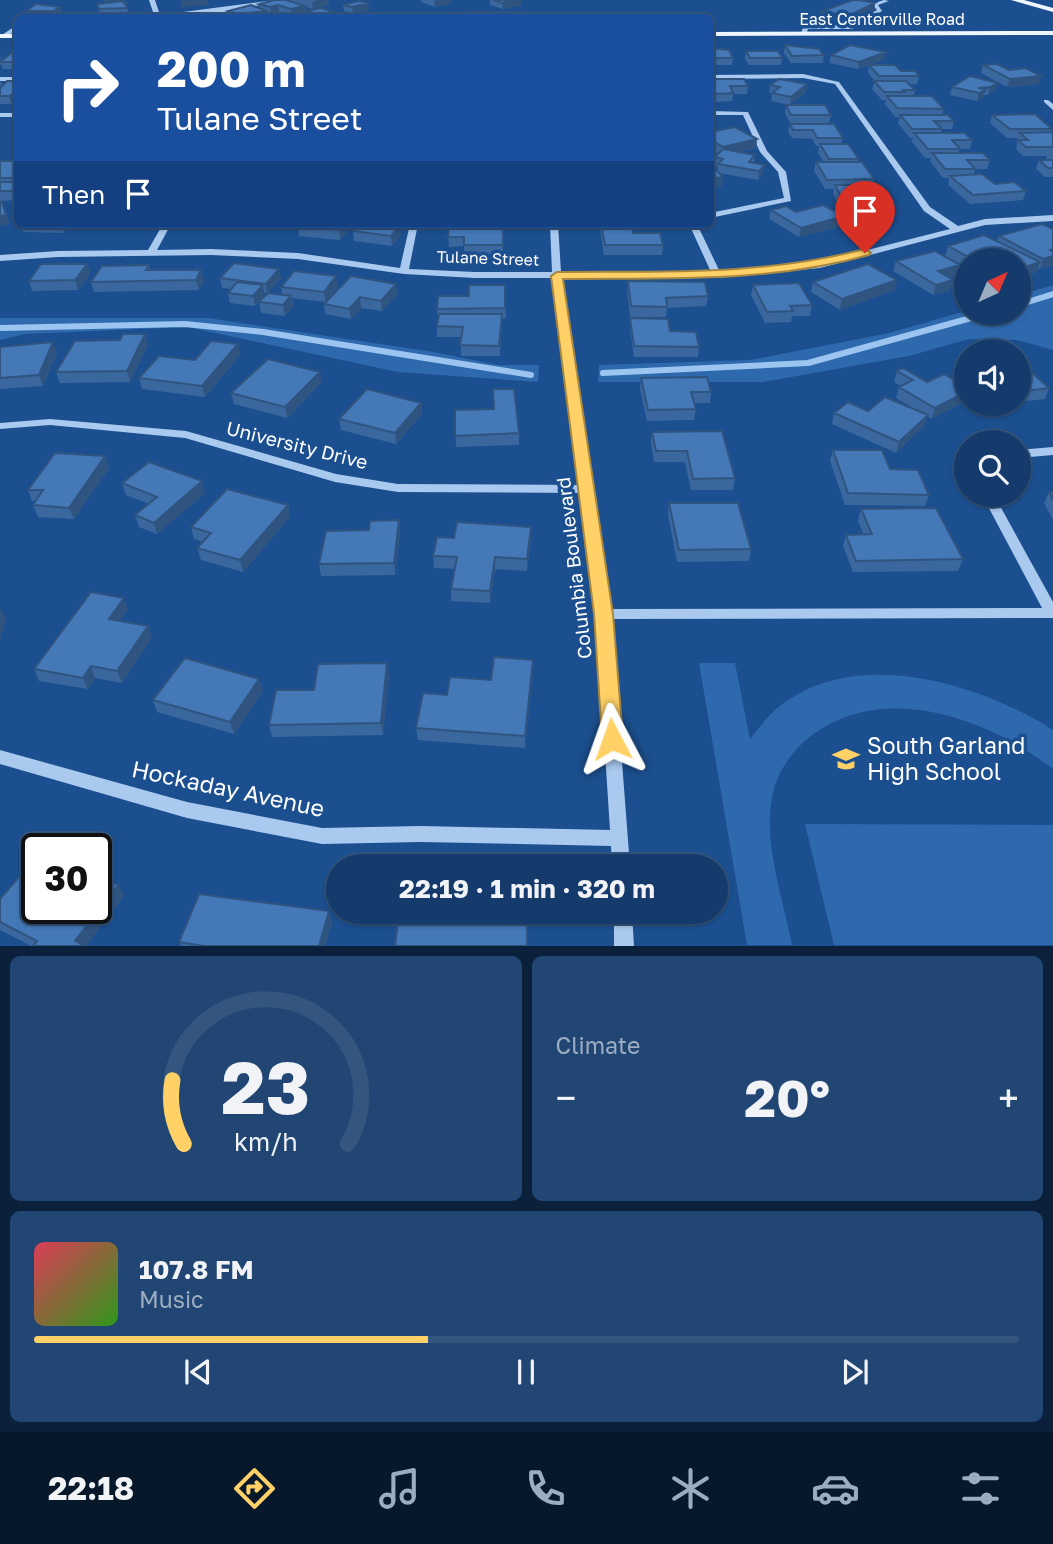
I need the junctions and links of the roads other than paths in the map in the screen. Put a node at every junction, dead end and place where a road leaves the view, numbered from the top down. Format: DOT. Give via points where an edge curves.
graph roads {
  1 [pos="272,0"];
  2 [pos="1015,0"];
  3 [pos="1040,0"];
  4 [pos="886,1"];
  5 [pos="1053,3"];
  6 [pos="1053,9"];
  7 [pos="185,14"];
  8 [pos="1053,33"];
  9 [pos="714,34"];
  10 [pos="804,34"];
  11 [pos="714,42"];
  12 [pos="1053,42"];
  13 [pos="714,77"];
  14 [pos="1046,101"];
  15 [pos="1053,108"];
  16 [pos="714,113"];
  17 [pos="714,215"];
  18 [pos="1053,218"];
  19 [pos="165,228"];
  20 [pos="413,228"];
  21 [pos="554,228"];
  22 [pos="695,228"];
  23 [pos="956,229"];
  24 [pos="152,253"];
  25 [pos="0,258"];
  26 [pos="404,271"];
  27 [pos="717,275"];
  28 [pos="557,276"];
  29 [pos="0,426"];
  30 [pos="1053,451"];
  31 [pos="1031,453"];
  32 [pos="587,489"];
  33 [pos="995,507"];
  34 [pos="1053,613"];
  35 [pos="603,614"];
  36 [pos="0,757"];
  37 [pos="619,838"];
  38 [pos="620,854"];
  39 [pos="623,924"];
  40 [pos="624,946"];
  1 -- 7 [label="street"];
  2 -- 6 [label="main road"];
  3 -- 5 [label="main road"];
  4 -- 10 [label="street" via="874,5 880,10 852,27 806,27"];
  8 -- 10 [label="main road, East Centerville Road"];
  9 -- 10 [label="main road, East Centerville Road"];
  11 -- 12 [label="main road, East Centerville Road"];
  13 -- 23 [label="street" via="817,77 837,83 927,209"];
  14 -- 15 [label="street"];
  16 -- 17 [label="street" via="746,113 764,152 782,172 788,199"];
  18 -- 23 [label="street, Tulane Street" via="985,222"];
  19 -- 24 [label="street"];
  20 -- 26 [label="street"];
  21 -- 28 [label="street, Columbia Boulevard"];
  22 -- 27 [label="street"];
  23 -- 27 [label="street, Tulane Street" via="820,265"];
  24 -- 25 [label="street, Tulane Street"];
  24 -- 26 [label="street, Tulane Street" via="253,253"];
  26 -- 28 [label="street, Tulane Street"];
  27 -- 28 [label="street, Tulane Street"];
  28 -- 32 [label="street, Columbia Boulevard"];
  29 -- 32 [label="street, University Drive" via="50,422 186,435 335,478 398,488"];
  30 -- 31 [label="street"];
  32 -- 35 [label="street, Columbia Boulevard"];
  33 -- 34 [label="street"];
  34 -- 35 [label="street"];
  35 -- 37 [label="street, Columbia Boulevard"];
  36 -- 37 [label="street, Hockaday Avenue" via="187,810 322,836"];
  37 -- 38 [label="street, Columbia Boulevard"];
  39 -- 40 [label="street"];
}
